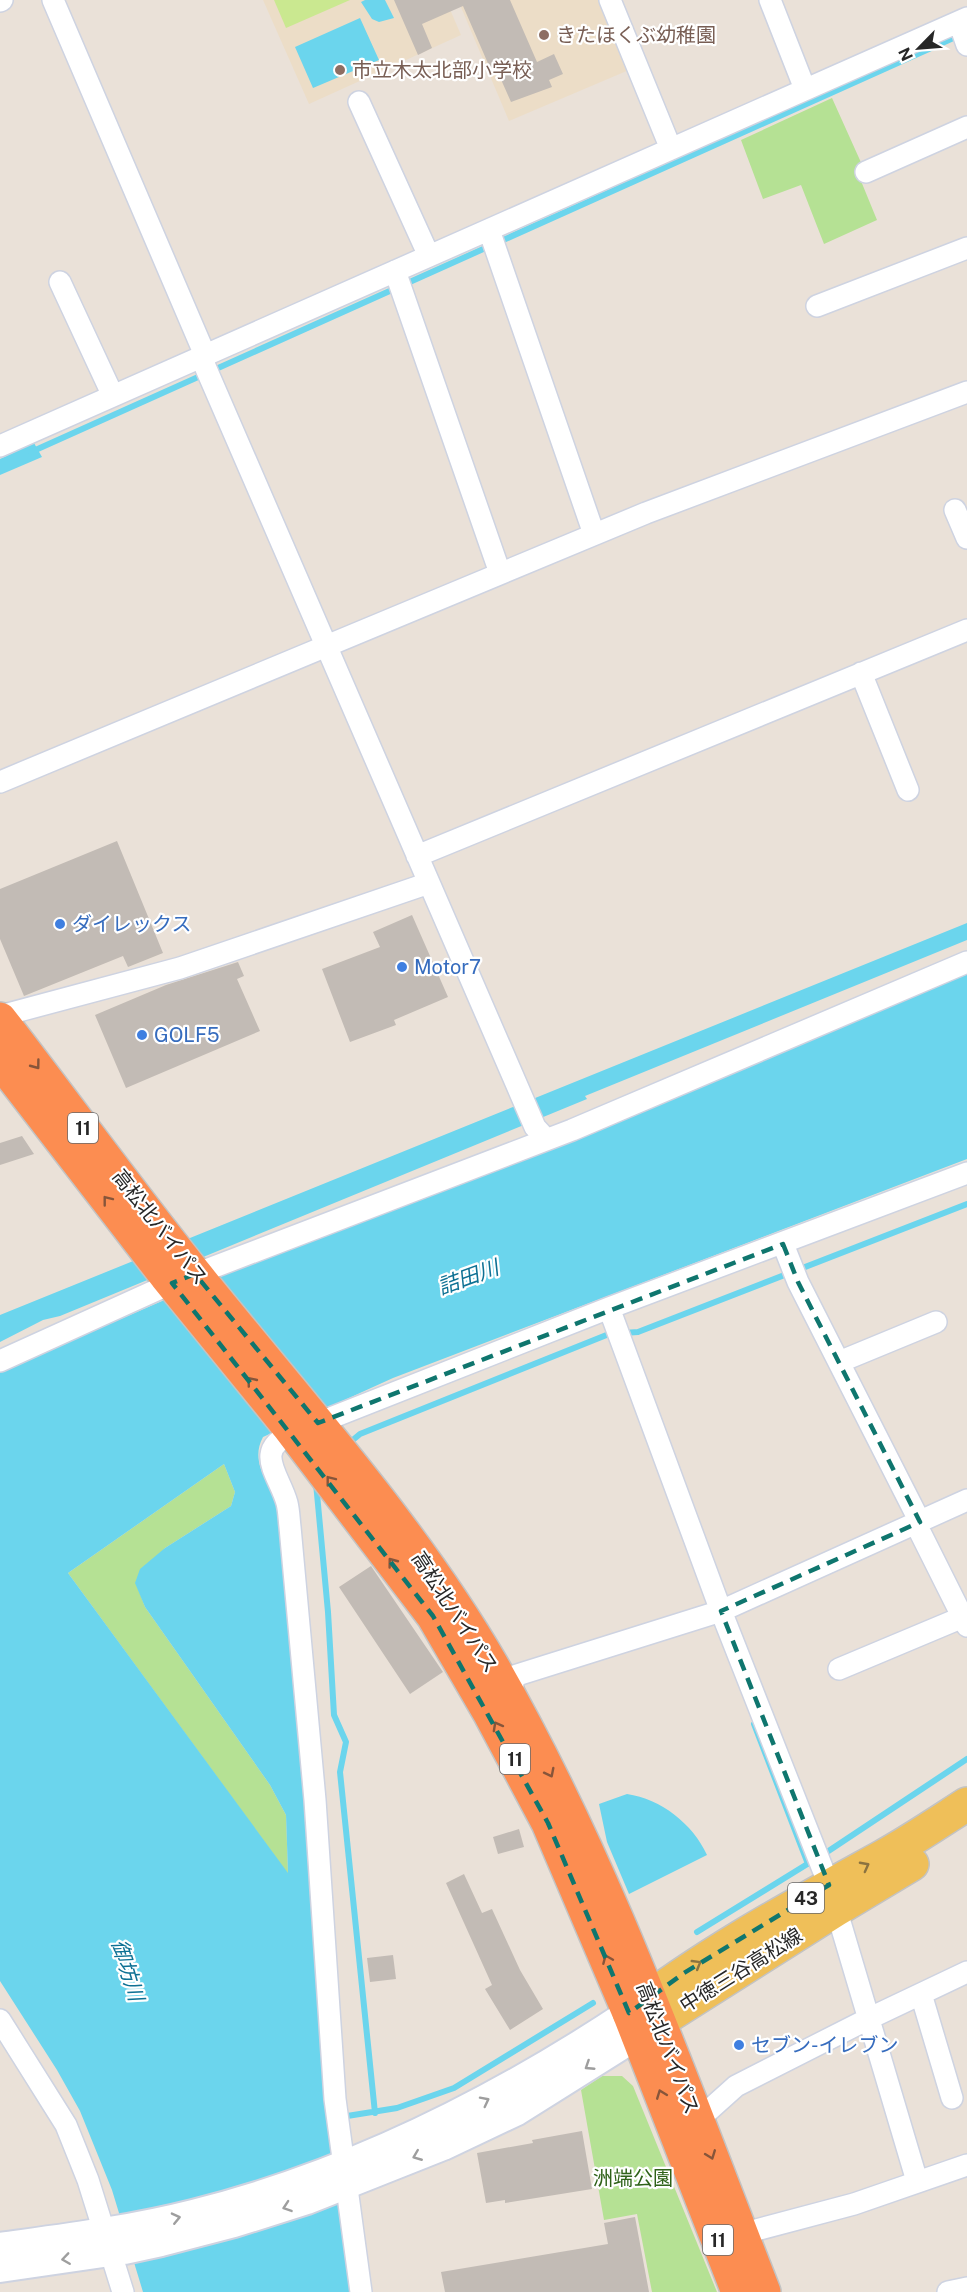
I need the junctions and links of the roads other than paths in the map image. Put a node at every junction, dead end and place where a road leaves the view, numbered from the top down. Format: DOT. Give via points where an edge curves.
graph roads {
  1 [pos="52,0"];
  2 [pos="610,0"];
  3 [pos="770,0"];
  4 [pos="963,20"];
  5 [pos="967,45"];
  6 [pos="805,89"];
  7 [pos="359,102"];
  8 [pos="967,127"];
  9 [pos="671,149"];
  10 [pos="866,172"];
  11 [pos="489,230"];
  12 [pos="967,248"];
  13 [pos="429,256"];
  14 [pos="395,271"];
  15 [pos="60,282"];
  16 [pos="817,306"];
  17 [pos="203,356"];
  18 [pos="967,392"];
  19 [pos="113,396"];
  20 [pos="0,446"];
  21 [pos="955,510"];
  22 [pos="594,534"];
  23 [pos="967,538"];
  24 [pos="500,573"];
  25 [pos="966,635"];
  26 [pos="326,645"];
  27 [pos="861,673"];
  28 [pos="0,782"];
  29 [pos="908,790"];
  30 [pos="417,856"];
  31 [pos="429,883"];
  32 [pos="967,962"];
  33 [pos="0,1018"];
  34 [pos="0,1062"];
  35 [pos="541,1133"];
  36 [pos="967,1173"];
  37 [pos="155,1241"];
  38 [pos="785,1251"];
  39 [pos="184,1279"];
  40 [pos="612,1315"];
  41 [pos="936,1322"];
  42 [pos="0,1361"];
  43 [pos="839,1362"];
  44 [pos="305,1426"];
  45 [pos="967,1500"];
  46 [pos="375,1517"];
  47 [pos="918,1523"];
  48 [pos="712,1614"];
  49 [pos="965,1622"];
  50 [pos="839,1669"];
  51 [pos="511,1700"];
  52 [pos="967,1804"];
  53 [pos="967,1830"];
  54 [pos="825,1877"];
  55 [pos="967,1972"];
  56 [pos="921,1994"];
  57 [pos="644,2017"];
  58 [pos="868,2019"];
  59 [pos="0,2020"];
  60 [pos="944,2089"];
  61 [pos="696,2117"];
  62 [pos="967,2164"];
  63 [pos="343,2169"];
  64 [pos="917,2181"];
  65 [pos="730,2237"];
  66 [pos="114,2241"];
  67 [pos="0,2247"];
  68 [pos="0,2268"];
  69 [pos="967,2288"];
  70 [pos="123,2292"];
  71 [pos="361,2292"];
  72 [pos="738,2292"];
  73 [pos="764,2292"];
  74 [pos="948,2292"];
  1 -- 17 [label="street"];
  2 -- 9 [label="street"];
  3 -- 6 [label="street"];
  4 -- 5 [label="street"];
  4 -- 6 [label="street"];
  6 -- 9 [label="street"];
  7 -- 13 [label="street"];
  8 -- 10 [label="street"];
  9 -- 11 [label="street"];
  11 -- 13 [label="street"];
  11 -- 22 [label="street"];
  12 -- 16 [label="street"];
  13 -- 14 [label="street"];
  14 -- 17 [label="street"];
  14 -- 24 [label="street"];
  15 -- 19 [label="street"];
  17 -- 19 [label="street"];
  17 -- 26 [label="street"];
  18 -- 22 [label="street"];
  19 -- 20 [label="street"];
  21 -- 23 [label="street"];
  22 -- 24 [label="street"];
  24 -- 26 [label="street"];
  25 -- 27 [label="street"];
  26 -- 28 [label="street"];
  26 -- 30 [label="street"];
  27 -- 29 [label="street"];
  27 -- 30 [label="street"];
  30 -- 31 [label="street"];
  31 -- 33 [label="street" via="180,968"];
  31 -- 35 [label="street" via="524,1103"];
  32 -- 35 [label="street"];
  33 -- 37 [label="highway, 高松北バイパス / 11, one-way"];
  37 -- 34 [label="highway, 高松北バイパス / 11, one-way"];
  35 -- 39 [label="street"];
  36 -- 38 [label="street"];
  37 -- 39 [label="highway, 高松北バイパス / 11"];
  38 -- 40 [label="street"];
  38 -- 43 [label="street"];
  39 -- 42 [label="street"];
  39 -- 44 [label="highway, 高松北バイパス / 11"];
  40 -- 44 [label="street"];
  40 -- 48 [label="street"];
  41 -- 43 [label="street"];
  43 -- 47 [label="street"];
  44 -- 46 [label="highway, 高松北バイパス / 11"];
  44 -- 63 [label="street" via="271,1448 271,1462 287,1503 290,1527 315,1812 334,2099"];
  45 -- 47 [label="street"];
  46 -- 51 [label="highway, 高松北バイパス / 11" via="454,1605"];
  57 -- 46 [label="highway, 高松北バイパス / 11, one-way" via="515,1759"];
  47 -- 48 [label="street"];
  47 -- 49 [label="street"];
  48 -- 51 [label="street" via="514,1676"];
  48 -- 54 [label="street"];
  49 -- 50 [label="street"];
  51 -- 57 [label="highway, 高松北バイパス / 11, one-way" via="571,1813"];
  54 -- 52 [label="main road, 中徳三谷高松線 / 43, one-way" via="883,1856"];
  53 -- 54 [label="main road, 中徳三谷高松線 / 43"];
  54 -- 57 [label="main road, 中徳三谷高松線 / 43" via="684,1973"];
  54 -- 58 [label="street"];
  55 -- 56 [label="street"];
  56 -- 58 [label="street"];
  56 -- 60 [label="street"];
  57 -- 61 [label="highway, 高松北バイパス / 11"];
  57 -- 63 [label="street"];
  65 -- 57 [label="highway, 高松北バイパス / 11, one-way"];
  58 -- 61 [label="street" via="736,2086"];
  58 -- 64 [label="street"];
  59 -- 66 [label="street" via="66,2125"];
  61 -- 65 [label="highway, 高松北バイパス / 11, one-way"];
  62 -- 64 [label="street"];
  63 -- 66 [label="street" via="165,2221"];
  63 -- 71 [label="street"];
  64 -- 65 [label="street" via="854,2204"];
  65 -- 72 [label="highway, 高松北バイパス / 11"];
  65 -- 73 [label="highway, 高松北バイパス / 11"];
  66 -- 67 [label="street"];
  66 -- 68 [label="street, one-way"];
  66 -- 70 [label="street"];
  69 -- 74 [label="street"];
}
